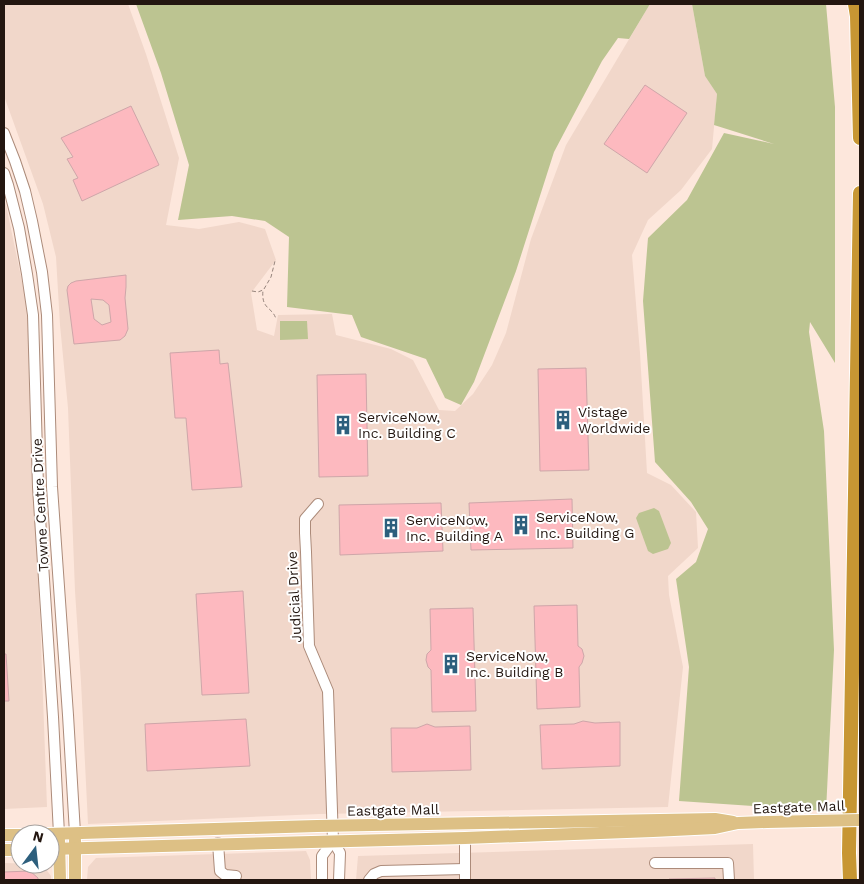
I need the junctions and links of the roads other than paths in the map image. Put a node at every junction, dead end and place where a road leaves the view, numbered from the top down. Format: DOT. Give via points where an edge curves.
graph roads {
  1 [pos="855,4"];
  2 [pos="4,133"];
  3 [pos="860,138"];
  4 [pos="4,173"];
  5 [pos="860,193"];
  6 [pos="318,504"];
  7 [pos="860,820"];
  8 [pos="738,823"];
  9 [pos="53,824"];
  10 [pos="333,826"];
  11 [pos="75,833"];
  12 [pos="60,834"];
  13 [pos="465,838"];
  14 [pos="334,841"];
  15 [pos="218,844"];
  16 [pos="60,848"];
  17 [pos="74,849"];
  18 [pos="655,863"];
  19 [pos="465,869"];
  20 [pos="236,876"];
  21 [pos="75,880"];
  22 [pos="322,880"];
  23 [pos="340,880"];
  24 [pos="369,880"];
  25 [pos="465,880"];
  26 [pos="729,880"];
  27 [pos="850,880"];
  1 -- 3 [label="highway"];
  2 -- 11 [label="street, Towne Centre Drive" via="25,191 42,272 47,315 52,487"];
  4 -- 9 [label="street, Towne Centre Drive" via="19,228 33,315 38,487 53,717"];
  5 -- 27 [label="highway"];
  6 -- 10 [label="street, Judicial Drive" via="305,519 309,646 328,692"];
  7 -- 8 [label="main road, Eastgate Mall, bridge"];
  8 -- 10 [label="main road, Eastgate Mall" via="715,819"];
  8 -- 13 [label="main road, Eastgate Mall" via="715,828"];
  10 -- 11 [label="main road, Eastgate Mall"];
  10 -- 14 [label="street, Judicial Drive"];
  11 -- 12 [label="main road, Eastgate Mall"];
  11 -- 17 [label="main road, Towne Centre Drive"];
  13 -- 14 [label="main road, Eastgate Mall"];
  13 -- 19 [label="street"];
  14 -- 15 [label="main road, Eastgate Mall"];
  14 -- 22 [label="street" via="322,856"];
  14 -- 23 [label="street, Judicial Drive" via="340,853"];
  15 -- 17 [label="main road, Eastgate Mall"];
  15 -- 20 [label="street" via="220,871"];
  16 -- 17 [label="main road, Eastgate Mall"];
  17 -- 21 [label="main road, Towne Centre Drive"];
  18 -- 26 [label="street" via="728,863"];
  19 -- 24 [label="street" via="380,871"];
  19 -- 25 [label="street"];
}
